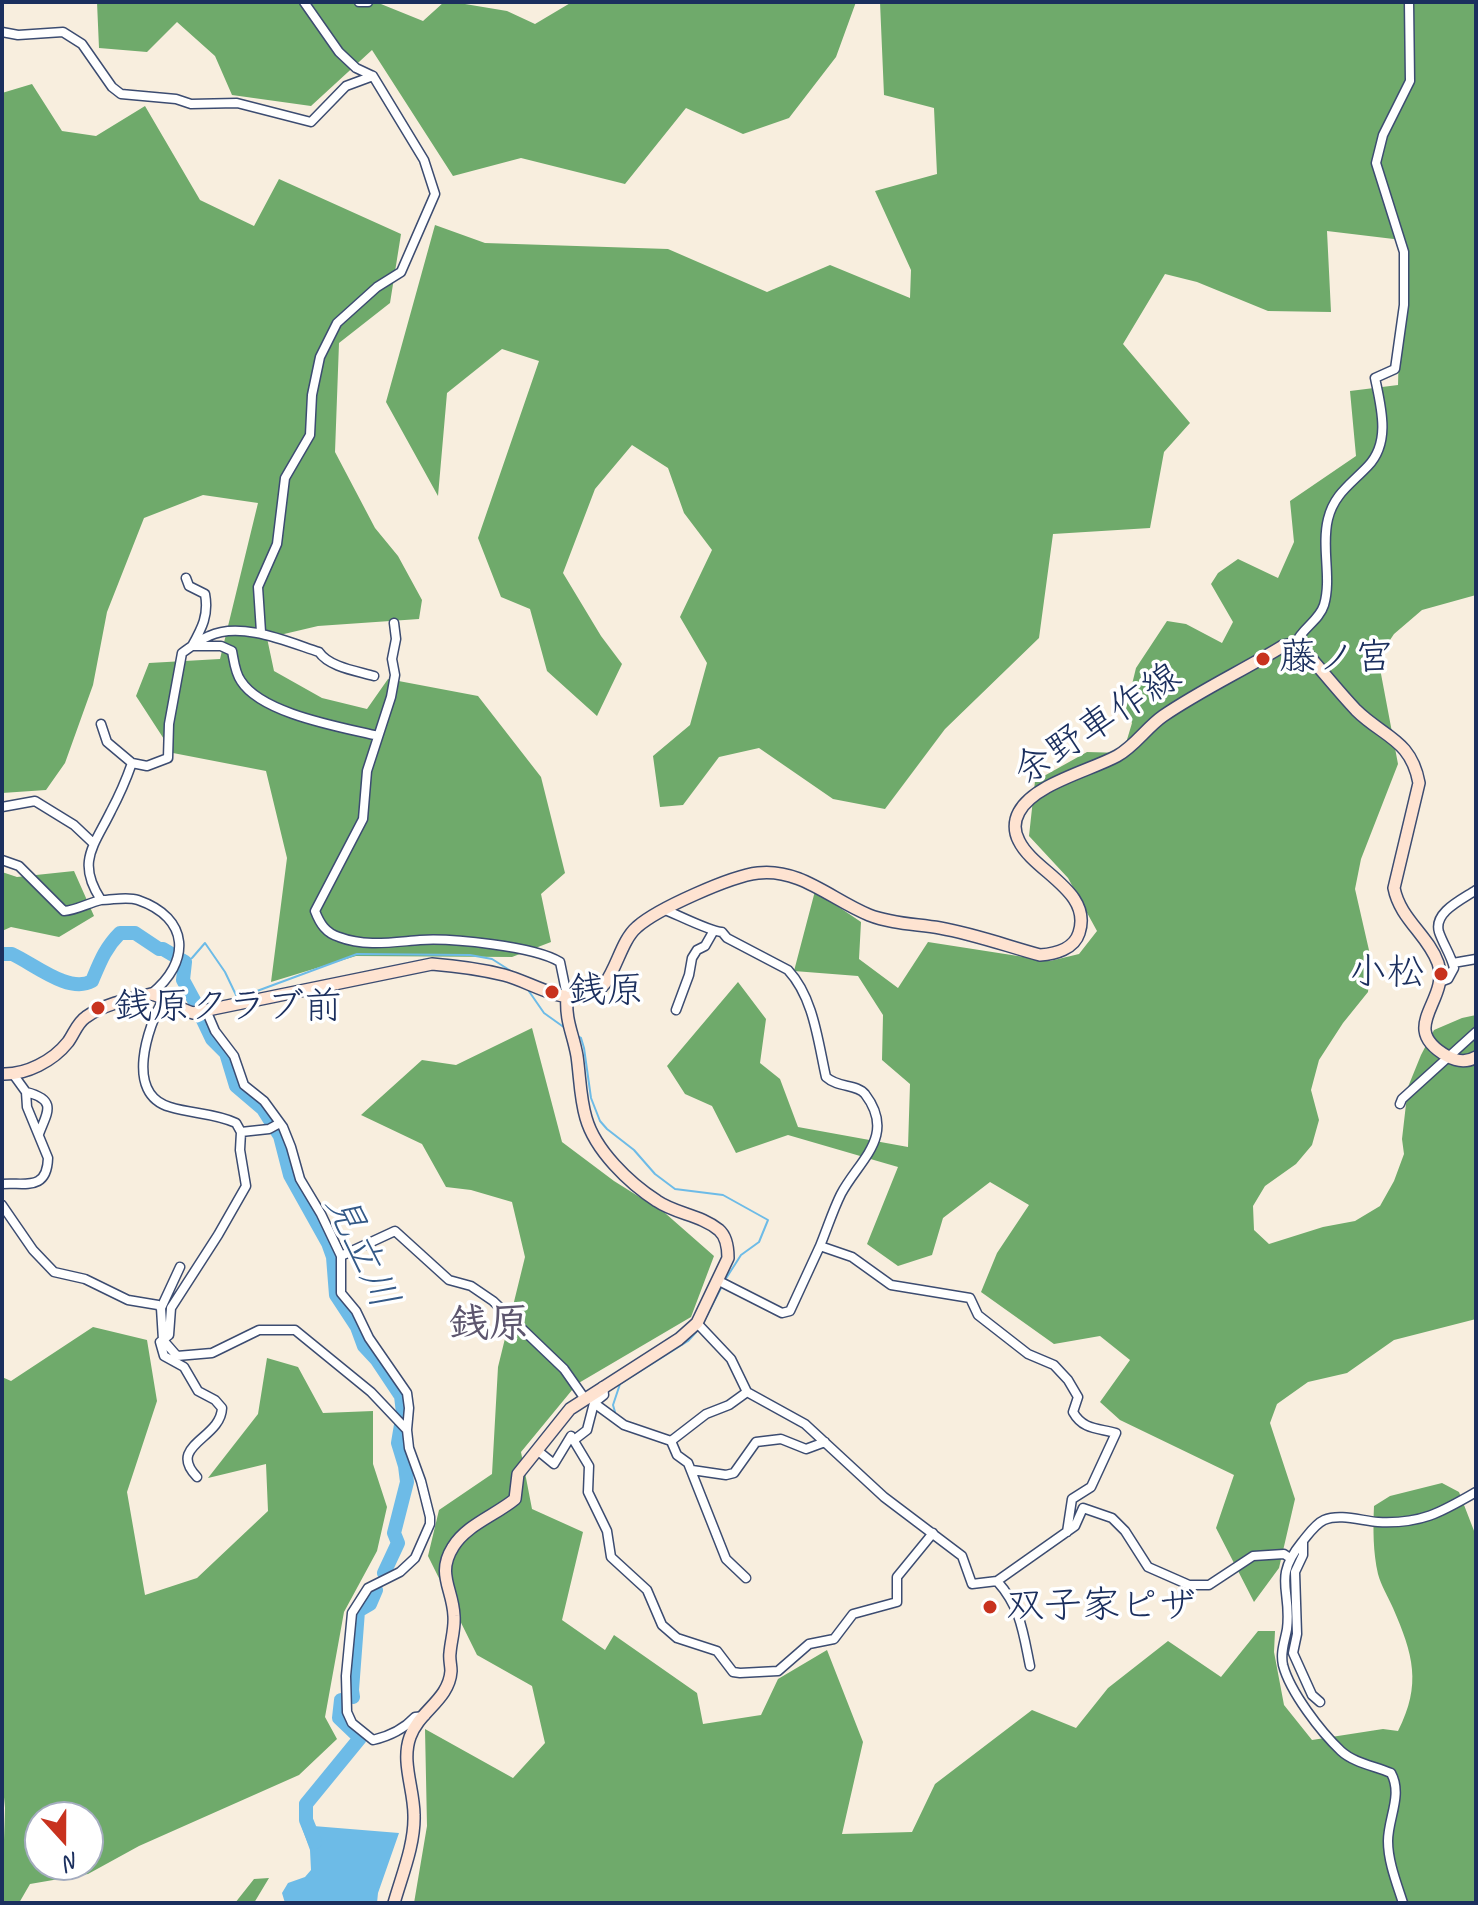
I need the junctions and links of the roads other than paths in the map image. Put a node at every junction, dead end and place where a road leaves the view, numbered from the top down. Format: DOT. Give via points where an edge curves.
graph roads {
  1 [pos="304,2"];
  2 [pos="359,2"];
  3 [pos="368,2"];
  4 [pos="1409,2"];
  5 [pos="2,32"];
  6 [pos="373,76"];
  7 [pos="186,578"];
  8 [pos="394,623"];
  9 [pos="261,632"];
  10 [pos="1295,644"];
  11 [pos="192,646"];
  12 [pos="374,676"];
  13 [pos="101,724"];
  14 [pos="378,736"];
  15 [pos="132,763"];
  16 [pos="2,807"];
  17 [pos="92,842"];
  18 [pos="2,860"];
  19 [pos="1476,890"];
  20 [pos="101,900"];
  21 [pos="663,909"];
  22 [pos="713,932"];
  23 [pos="1476,959"];
  24 [pos="1453,963"];
  25 [pos="1440,982"];
  26 [pos="151,994"];
  27 [pos="567,996"];
  28 [pos="163,999"];
  29 [pos="206,1010"];
  30 [pos="676,1010"];
  31 [pos="1476,1032"];
  32 [pos="1447,1056"];
  33 [pos="1476,1057"];
  34 [pos="8,1074"];
  35 [pos="26,1092"];
  36 [pos="1400,1104"];
  37 [pos="277,1125"];
  38 [pos="241,1132"];
  39 [pos="39,1134"];
  40 [pos="2,1184"];
  41 [pos="2,1207"];
  42 [pos="820,1246"];
  43 [pos="341,1256"];
  44 [pos="180,1267"];
  45 [pos="717,1280"];
  46 [pos="161,1308"];
  47 [pos="697,1323"];
  48 [pos="163,1340"];
  49 [pos="747,1392"];
  50 [pos="590,1401"];
  51 [pos="563,1419"];
  52 [pos="402,1425"];
  53 [pos="573,1438"];
  54 [pos="671,1441"];
  55 [pos="825,1442"];
  56 [pos="537,1450"];
  57 [pos="692,1470"];
  58 [pos="197,1477"];
  59 [pos="1476,1492"];
  60 [pos="1067,1532"];
  61 [pos="933,1533"];
  62 [pos="1303,1541"];
  63 [pos="1290,1558"];
  64 [pos="746,1578"];
  65 [pos="997,1581"];
  66 [pos="1030,1666"];
  67 [pos="1320,1702"];
  68 [pos="425,1716"];
  69 [pos="394,1903"];
  70 [pos="1403,1903"];
  1 -- 6 [label="street" via="339,52"];
  2 -- 3 [label="street"];
  4 -- 10 [label="street" via="1410,81 1383,135 1376,163 1404,252 1404,305 1395,369 1375,378 1383,420 1378,449 1334,503 1325,538 1323,606"];
  5 -- 6 [label="street" via="63,32 82,44 121,94 191,104 237,103 298,121 311,122 346,86"];
  6 -- 9 [label="street" via="424,160 435,194 401,272 337,323 320,357 310,435 285,478 277,544 258,587"];
  7 -- 11 [label="street" via="189,586 205,594 207,605 207,617"];
  8 -- 14 [label="street" via="395,675"];
  9 -- 11 [label="street" via="220,632"];
  9 -- 12 [label="street"];
  10 -- 21 [label="main road, 余野車作線" via="1283,646 1160,718 1119,755 1026,801 1017,816 1019,842 1071,893 1078,908 1077,939 1053,954 869,915 807,881 772,872 754,873"];
  10 -- 25 [label="main road" via="1362,716 1401,744 1417,771 1419,783 1394,888 1404,916 1437,960"];
  11 -- 14 [label="street" via="232,651 239,679 248,689 289,714"];
  11 -- 15 [label="street" via="182,653 168,758 147,766"];
  13 -- 15 [label="street" via="107,742"];
  14 -- 27 [label="street" via="367,771 363,819 315,911 322,927 364,942 495,944 551,956 560,962"];
  15 -- 17 [label="street"];
  16 -- 17 [label="street" via="35,801"];
  17 -- 20 [label="street" via="88,870"];
  18 -- 20 [label="street" via="19,866 64,911"];
  19 -- 24 [label="street" via="1438,923"];
  20 -- 26 [label="street" via="130,898 160,912 176,927 179,958"];
  21 -- 22 [label="street"];
  21 -- 27 [label="main road, 余野車作線" via="635,928 596,994"];
  22 -- 30 [label="street" via="692,958"];
  22 -- 42 [label="street" via="722,932 795,978 814,1023 826,1077 834,1085 865,1094 877,1120 873,1148 842,1192"];
  23 -- 24 [label="street"];
  24 -- 25 [label="street" via="1453,974"];
  25 -- 32 [label="main road" via="1424,1023 1425,1034"];
  26 -- 28 [label="main road"];
  26 -- 34 [label="main road" via="98,1008 81,1020 58,1054"];
  27 -- 29 [label="main road" via="472,967 432,964"];
  27 -- 45 [label="main road" via="565,1014 593,1138 654,1199 722,1233 728,1258"];
  28 -- 29 [label="main road" via="178,1010"];
  28 -- 38 [label="street" via="142,1060 149,1092 171,1108 230,1120"];
  29 -- 37 [label="street" via="234,1056 244,1085 264,1101"];
  31 -- 32 [label="street"];
  32 -- 33 [label="main road" via="1470,1061"];
  32 -- 36 [label="street"];
  34 -- 35 [label="street"];
  35 -- 39 [label="street"];
  35 -- 39 [label="street" via="47,1105 49,1114"];
  37 -- 38 [label="street"];
  37 -- 43 [label="street"];
  38 -- 48 [label="street" via="246,1186 171,1308 169,1335"];
  39 -- 40 [label="street" via="48,1158 41,1180"];
  41 -- 46 [label="street" via="54,1272"];
  42 -- 45 [label="street" via="790,1311 782,1313"];
  42 -- 60 [label="street" via="852,1257 891,1285 970,1298 978,1315 1068,1380 1078,1397 1073,1412 1078,1421 1116,1433 1091,1487 1072,1499"];
  43 -- 50 [label="street" via="395,1231 449,1280 471,1286 493,1301"];
  43 -- 52 [label="street" via="341,1293 409,1402"];
  44 -- 46 [label="street"];
  45 -- 47 [label="main road"];
  46 -- 48 [label="street"];
  47 -- 49 [label="street" via="731,1359"];
  47 -- 50 [label="main road" via="603,1386"];
  48 -- 52 [label="street" via="177,1356 189,1357 212,1353 259,1330 295,1330 371,1392"];
  48 -- 58 [label="street" via="164,1356 184,1367 198,1391 222,1408 216,1426 188,1452 188,1464"];
  49 -- 54 [label="street"];
  49 -- 55 [label="street" via="805,1424"];
  50 -- 51 [label="main road"];
  50 -- 53 [label="street" via="587,1430"];
  50 -- 54 [label="street" via="624,1425"];
  51 -- 53 [label="street"];
  51 -- 56 [label="main road"];
  52 -- 68 [label="street" via="430,1524 409,1564 368,1588 352,1613 346,1703 349,1720 373,1740"];
  53 -- 56 [label="street" via="554,1464"];
  53 -- 61 [label="street" via="589,1466 588,1492 607,1531 611,1557 647,1590 662,1625 677,1638 717,1651 733,1672 778,1671 809,1644 834,1639 853,1614 897,1602 897,1577"];
  54 -- 57 [label="street"];
  55 -- 57 [label="street" via="806,1449 781,1439 756,1442 734,1473"];
  55 -- 61 [label="street" via="884,1497"];
  56 -- 68 [label="main road" via="518,1474 515,1499 453,1546 445,1567 454,1618 449,1681"];
  57 -- 64 [label="street" via="726,1559"];
  59 -- 62 [label="street" via="1427,1519 1325,1520"];
  60 -- 63 [label="street" via="1083,1508 1112,1518 1148,1567 1189,1585 1209,1585 1253,1556"];
  60 -- 65 [label="street"];
  61 -- 65 [label="street" via="962,1556 972,1584"];
  62 -- 63 [label="street"];
  62 -- 67 [label="street" via="1295,1572 1293,1653"];
  63 -- 70 [label="street" via="1284,1574 1287,1626 1282,1663 1311,1716 1343,1753 1391,1773 1396,1783 1388,1842"];
  65 -- 66 [label="street" via="1018,1611"];
  68 -- 69 [label="main road" via="414,1727 407,1748 413,1836"];
}
